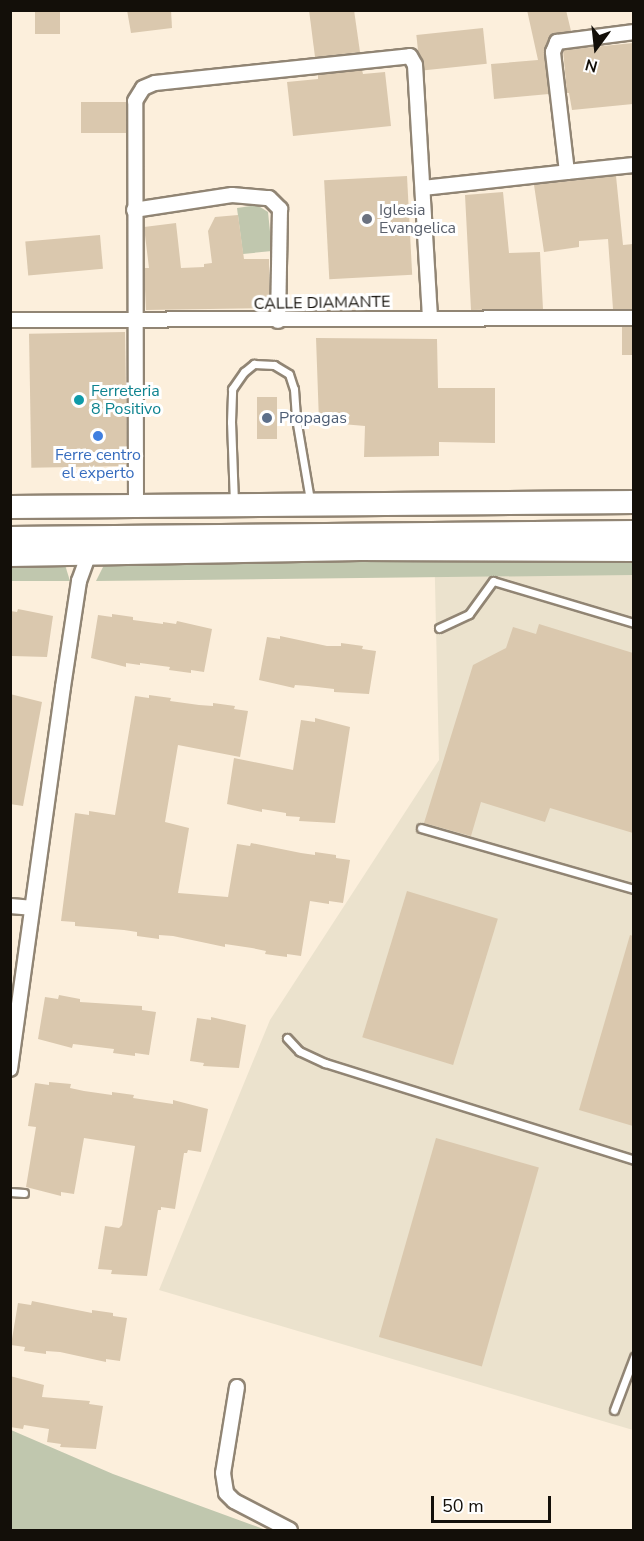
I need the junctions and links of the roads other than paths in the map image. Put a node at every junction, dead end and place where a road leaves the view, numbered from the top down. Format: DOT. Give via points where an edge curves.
graph roads {
  1 [pos="633,32"];
  2 [pos="633,165"];
  3 [pos="567,172"];
  4 [pos="423,188"];
  5 [pos="134,210"];
  6 [pos="430,317"];
  7 [pos="633,318"];
  8 [pos="10,320"];
  9 [pos="136,321"];
  10 [pos="278,321"];
  11 [pos="633,502"];
  12 [pos="311,506"];
  13 [pos="10,507"];
  14 [pos="234,507"];
  15 [pos="136,508"];
  16 [pos="633,532"];
  17 [pos="10,538"];
  18 [pos="633,552"];
  19 [pos="88,556"];
  20 [pos="10,557"];
  21 [pos="633,623"];
  22 [pos="440,628"];
  23 [pos="421,828"];
  24 [pos="633,889"];
  25 [pos="10,906"];
  26 [pos="31,909"];
  27 [pos="287,1038"];
  28 [pos="10,1069"];
  29 [pos="633,1160"];
  30 [pos="10,1192"];
  31 [pos="24,1193"];
  32 [pos="633,1357"];
  33 [pos="237,1387"];
  34 [pos="614,1410"];
  35 [pos="290,1530"];
  1 -- 3 [label="street" via="557,42 553,52"];
  2 -- 3 [label="street"];
  3 -- 4 [label="street"];
  4 -- 5 [label="street" via="415,65 410,56 398,56 155,83 143,88 135,101"];
  4 -- 6 [label="street"];
  5 -- 9 [label="street"];
  5 -- 10 [label="street" via="232,195 269,198 280,209"];
  6 -- 7 [label="street, CALLE DIAMANTE"];
  6 -- 10 [label="street, CALLE DIAMANTE"];
  8 -- 9 [label="street, CALLE DIAMANTE"];
  9 -- 10 [label="street, CALLE DIAMANTE"];
  9 -- 15 [label="street"];
  11 -- 12 [label="main road"];
  12 -- 14 [label="main road"];
  12 -- 14 [label="lane" via="289,374 274,365 254,364 232,389"];
  13 -- 15 [label="main road"];
  14 -- 15 [label="main road"];
  16 -- 17 [label="main road"];
  18 -- 19 [label="street" via="360,551"];
  19 -- 20 [label="street"];
  19 -- 26 [label="street" via="80,581"];
  21 -- 22 [label="lane" via="493,581 469,614"];
  23 -- 24 [label="lane"];
  25 -- 26 [label="street"];
  26 -- 28 [label="street"];
  27 -- 29 [label="lane" via="299,1051 325,1063"];
  30 -- 31 [label="lane"];
  32 -- 34 [label="lane"];
  33 -- 35 [label="street" via="223,1473 226,1493"];
}
